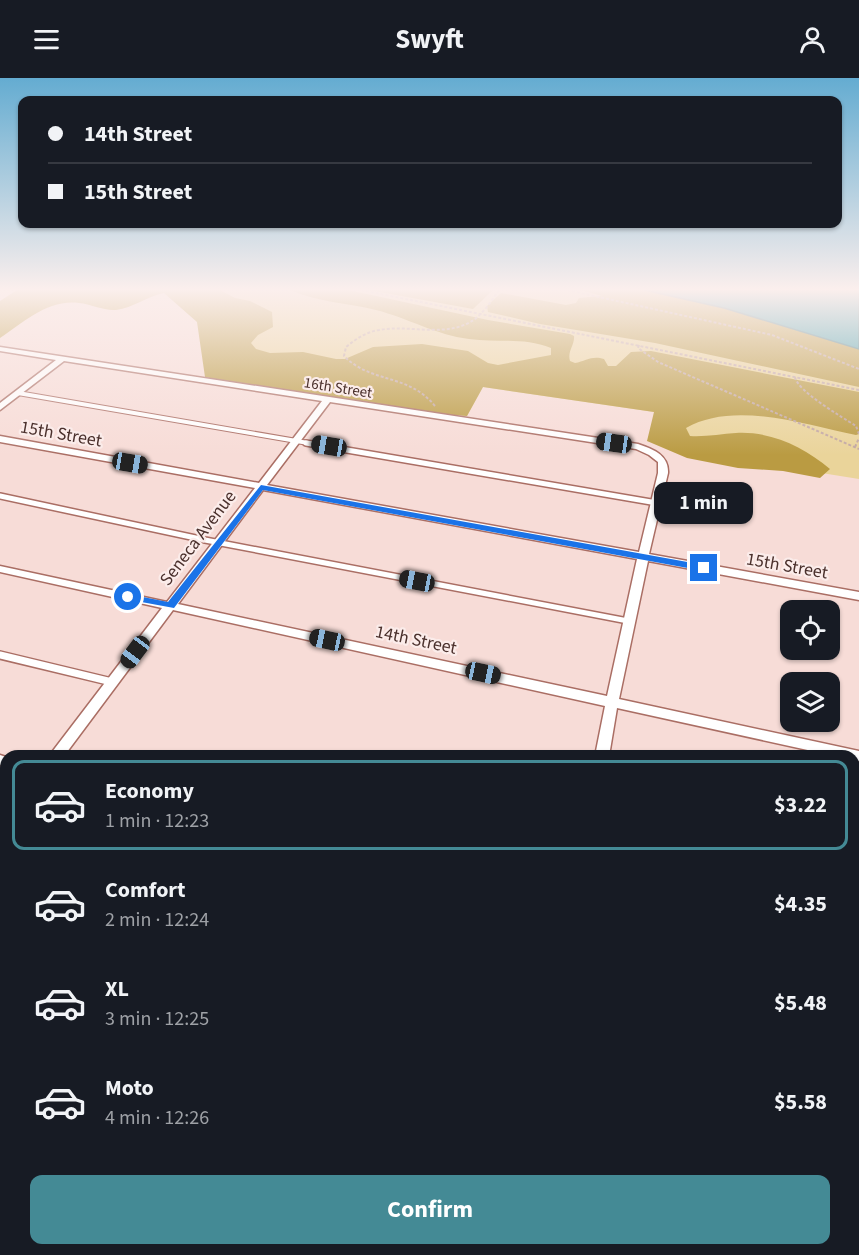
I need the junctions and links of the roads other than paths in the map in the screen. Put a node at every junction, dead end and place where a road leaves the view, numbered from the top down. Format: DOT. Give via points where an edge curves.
graph roads {
  1 [pos="0,349"];
  2 [pos="62,359"];
  3 [pos="18,393"];
  4 [pos="327,400"];
  5 [pos="0,407"];
  6 [pos="0,439"];
  7 [pos="298,439"];
  8 [pos="261,487"];
  9 [pos="0,496"];
  10 [pos="657,503"];
  11 [pos="219,542"];
  12 [pos="643,557"];
  13 [pos="0,569"];
  14 [pos="859,596"];
  15 [pos="171,606"];
  16 [pos="628,621"];
  17 [pos="0,655"];
  18 [pos="112,682"];
  19 [pos="613,701"];
  20 [pos="61,750"];
  21 [pos="603,750"];
  22 [pos="832,750"];
  1 -- 2 [label="street, 16th Street"];
  2 -- 3 [label="street"];
  2 -- 4 [label="street, 16th Street"];
  3 -- 5 [label="street"];
  3 -- 7 [label="lane"];
  4 -- 7 [label="street, Seneca Avenue"];
  4 -- 10 [label="street, 16th Street" via="638,447 661,459 664,467"];
  6 -- 8 [label="street, 15th Street"];
  7 -- 8 [label="street, Seneca Avenue"];
  7 -- 10 [label="lane"];
  8 -- 11 [label="street, Seneca Avenue"];
  8 -- 12 [label="street, 15th Street"];
  9 -- 11 [label="lane"];
  10 -- 12 [label="street"];
  11 -- 15 [label="street, Seneca Avenue"];
  11 -- 16 [label="lane"];
  12 -- 14 [label="street, 15th Street"];
  12 -- 16 [label="street"];
  13 -- 15 [label="street, 14th Street"];
  15 -- 18 [label="street, Seneca Avenue"];
  15 -- 19 [label="street, 14th Street"];
  16 -- 19 [label="street"];
  17 -- 18 [label="lane"];
  18 -- 20 [label="street, Seneca Avenue"];
  19 -- 21 [label="street"];
  19 -- 22 [label="street, 14th Street"];
}
